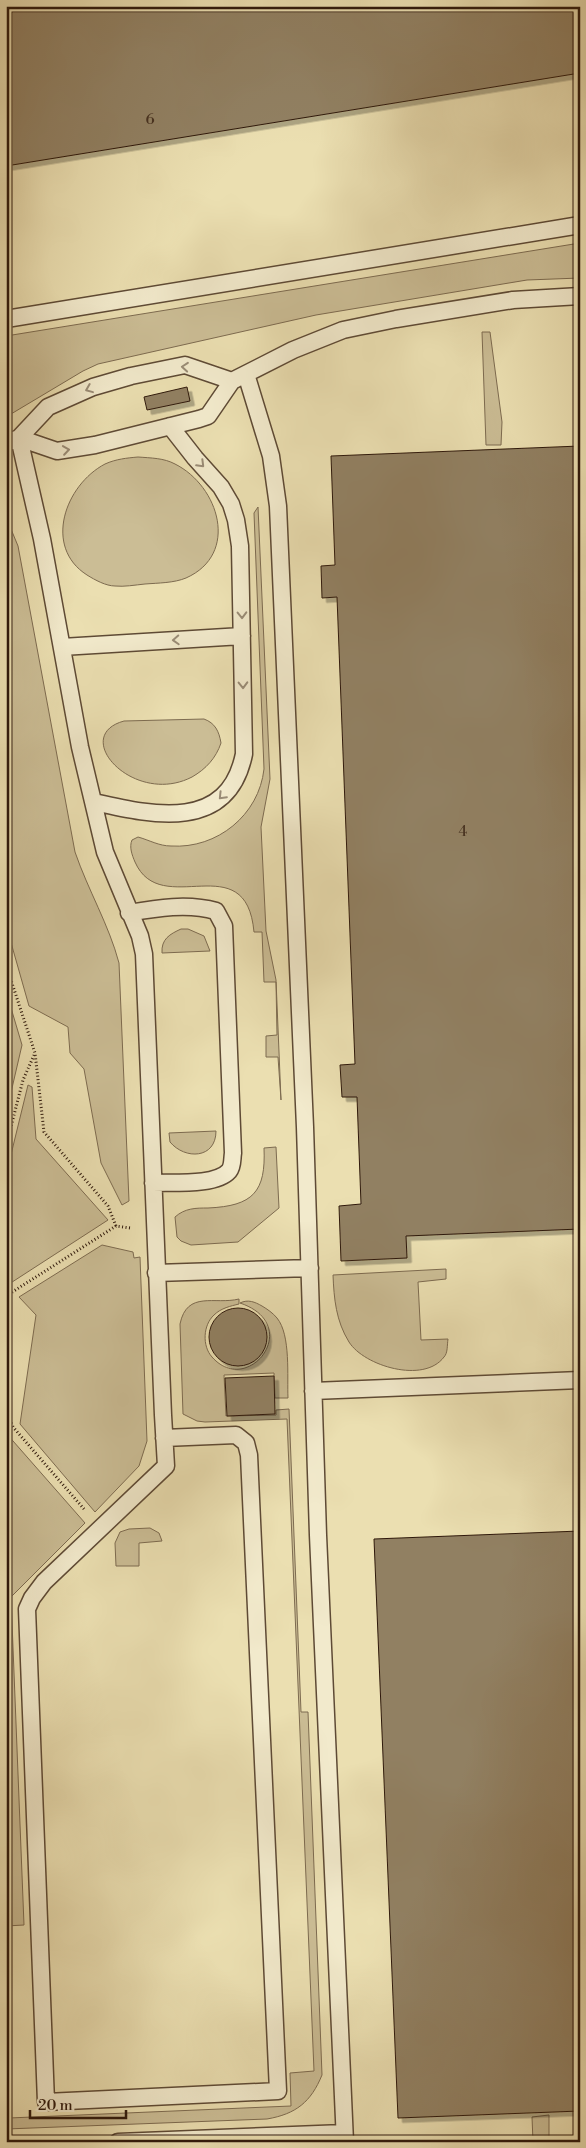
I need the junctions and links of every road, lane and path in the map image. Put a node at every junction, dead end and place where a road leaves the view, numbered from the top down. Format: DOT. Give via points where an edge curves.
graph roads {
  1 [pos="580,225"];
  2 [pos="580,296"];
  3 [pos="6,319"];
  4 [pos="239,377"];
  5 [pos="170,426"];
  6 [pos="13,440"];
  7 [pos="242,636"];
  8 [pos="62,647"];
  9 [pos="94,802"];
  10 [pos="129,913"];
  11 [pos="6,965"];
  12 [pos="35,1052"];
  13 [pos="6,1146"];
  14 [pos="153,1182"];
  15 [pos="116,1226"];
  16 [pos="136,1229"];
  17 [pos="310,1268"];
  18 [pos="156,1273"];
  19 [pos="6,1296"];
  20 [pos="580,1380"];
  21 [pos="312,1391"];
  22 [pos="6,1410"];
  23 [pos="164,1438"];
  24 [pos="101,1528"];
  25 [pos="344,2137"];
  26 [pos="118,2142"];
  1 -- 3 [label="lane"];
  2 -- 4 [label="lane" via="513,300 343,330 292,350"];
  4 -- 5 [label="lane" via="208,416"];
  4 -- 6 [label="lane, one-way" via="185,365 131,376 93,387 48,407"];
  4 -- 17 [label="lane" via="271,456 278,506"];
  6 -- 5 [label="lane, one-way" via="57,451"];
  5 -- 7 [label="lane, one-way" via="222,487 231,504 240,546"];
  6 -- 8 [label="lane" via="42,539"];
  7 -- 8 [label="lane, one-way"];
  7 -- 9 [label="lane, one-way" via="244,754 235,778 222,796 204,809 172,814 148,813"];
  8 -- 9 [label="lane" via="80,747"];
  9 -- 10 [label="lane" via="105,852"];
  10 -- 14 [label="lane" via="140,936 145,962"];
  10 -- 14 [label="lane" via="162,908 207,908 216,911 224,926 232,1167 214,1180"];
  11 -- 12 [label="path"];
  12 -- 13 [label="path" via="23,1080"];
  12 -- 15 [label="path" via="44,1132 108,1206"];
  14 -- 18 [label="lane"];
  15 -- 16 [label="path"];
  15 -- 19 [label="path"];
  17 -- 18 [label="lane"];
  17 -- 21 [label="lane"];
  18 -- 23 [label="lane"];
  20 -- 21 [label="lane"];
  21 -- 25 [label="lane"];
  22 -- 24 [label="path" via="12,1427"];
  23 -- 24 [label="lane" via="166,1466"];
  23 -- 24 [label="lane" via="236,1435 246,1442 249,1455 278,2091 46,2102 27,1610 44,1582"];
  25 -- 26 [label="lane"];
}
